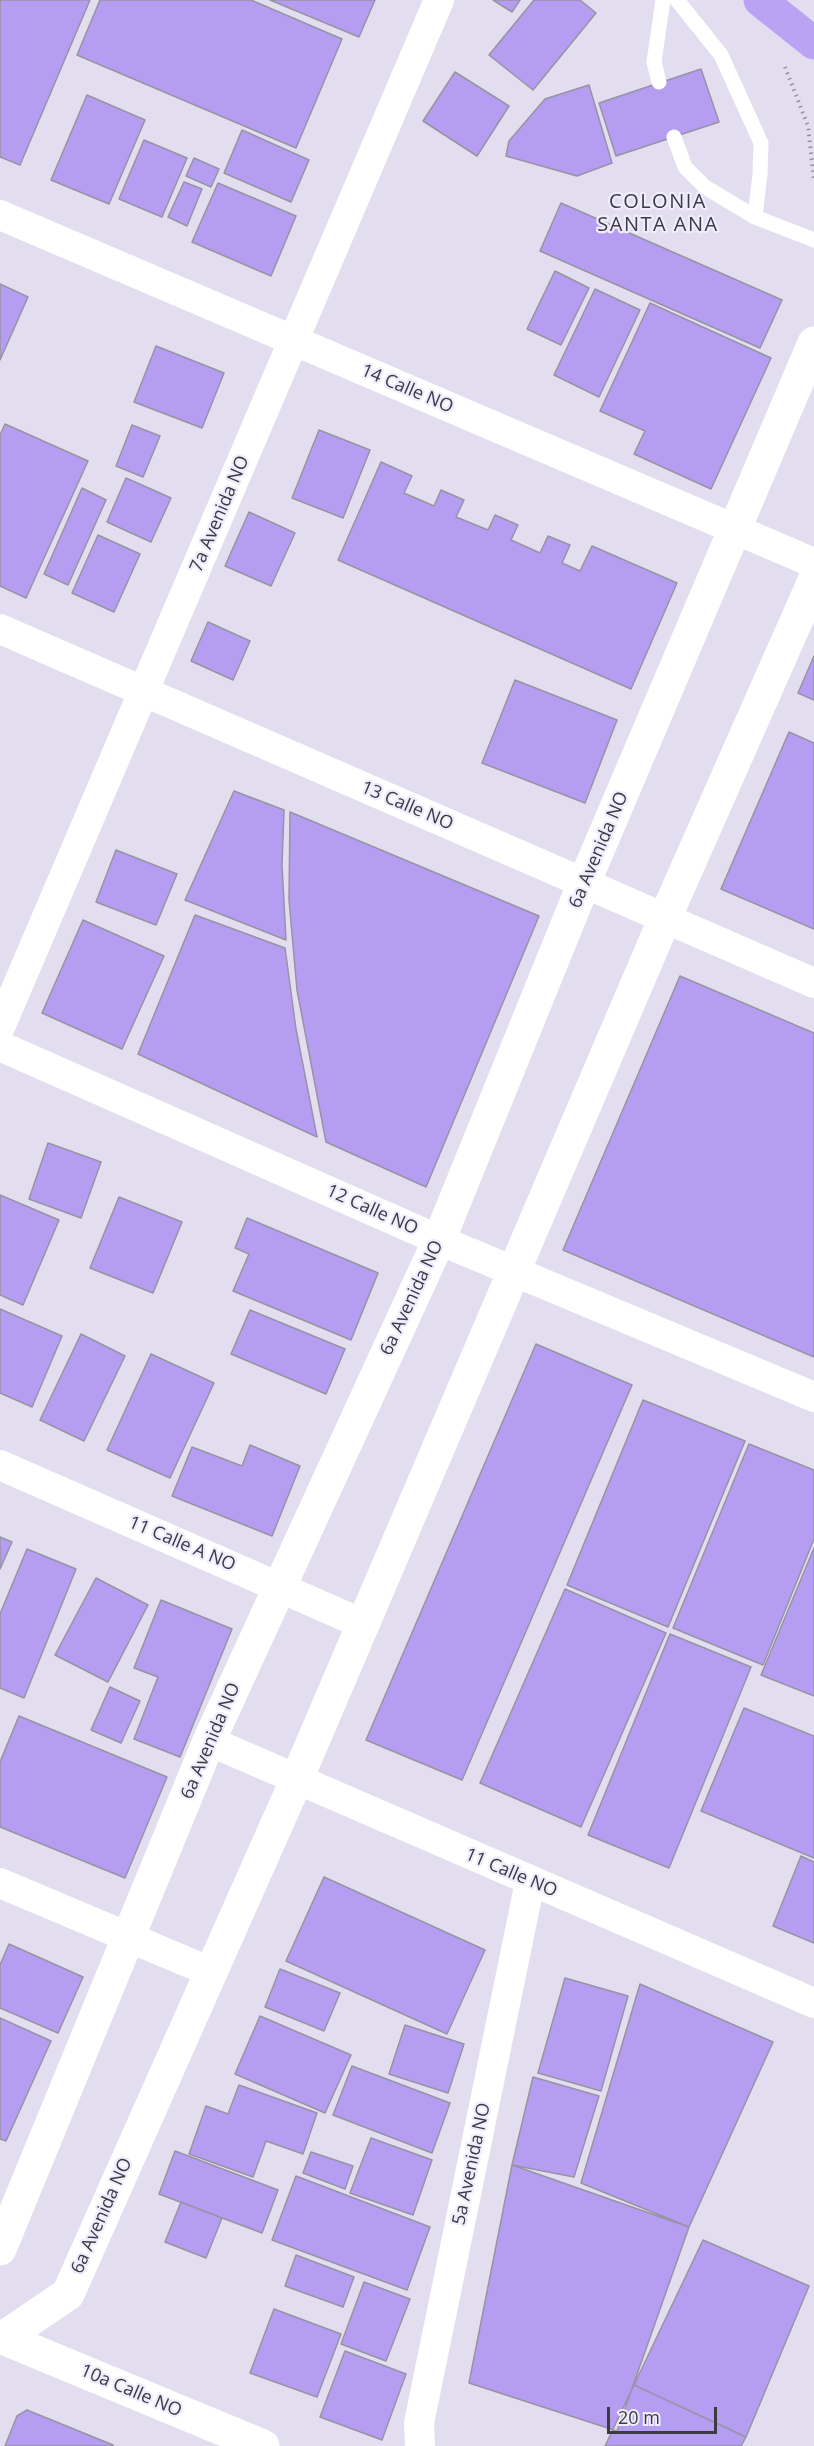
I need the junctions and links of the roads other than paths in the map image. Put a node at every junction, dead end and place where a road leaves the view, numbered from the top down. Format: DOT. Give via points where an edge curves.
graph roads {
  1 [pos="439,0"];
  2 [pos="663,0"];
  3 [pos="677,0"];
  4 [pos="760,0"];
  5 [pos="814,43"];
  6 [pos="658,82"];
  7 [pos="674,136"];
  8 [pos="0,215"];
  9 [pos="755,217"];
  10 [pos="814,240"];
  11 [pos="294,341"];
  12 [pos="814,343"];
  13 [pos="735,531"];
  14 [pos="814,562"];
  15 [pos="814,580"];
  16 [pos="0,629"];
  17 [pos="144,692"];
  18 [pos="584,883"];
  19 [pos="665,918"];
  20 [pos="814,983"];
  21 [pos="0,1027"];
  22 [pos="0,1046"];
  23 [pos="439,1240"];
  24 [pos="514,1271"];
  25 [pos="814,1397"];
  26 [pos="0,1465"];
  27 [pos="280,1586"];
  28 [pos="363,1624"];
  29 [pos="209,1741"];
  30 [pos="296,1781"];
  31 [pos="530,1882"];
  32 [pos="0,1883"];
  33 [pos="129,1938"];
  34 [pos="211,1972"];
  35 [pos="814,2003"];
  36 [pos="0,2249"];
  37 [pos="1,2333"];
  38 [pos="263,2446"];
  39 [pos="420,2446"];
  1 -- 11 [label="street, 7a Avenida NO"];
  2 -- 6 [label="lane" via="654,62"];
  3 -- 9 [label="lane" via="722,55 761,143"];
  4 -- 5 [label="highway"];
  7 -- 9 [label="lane" via="685,167 705,187"];
  8 -- 11 [label="street, 14 Calle NO"];
  9 -- 10 [label="lane"];
  11 -- 13 [label="street, 14 Calle NO"];
  11 -- 17 [label="street, 7a Avenida NO"];
  12 -- 13 [label="street, 6a Avenida NO"];
  13 -- 14 [label="street, 14 Calle NO"];
  13 -- 18 [label="street, 6a Avenida NO"];
  15 -- 19 [label="street, 6a Avenida NO"];
  16 -- 17 [label="street, 13 Calle NO"];
  17 -- 18 [label="street, 13 Calle NO"];
  17 -- 21 [label="street, 7a Avenida NO"];
  18 -- 19 [label="street, 13 Calle NO"];
  18 -- 23 [label="street, 6a Avenida NO"];
  19 -- 20 [label="street, 13 Calle NO"];
  19 -- 24 [label="street, 6a Avenida NO"];
  22 -- 23 [label="street, 12 Calle NO"];
  23 -- 24 [label="street, 12 Calle NO"];
  23 -- 27 [label="street, 6a Avenida NO"];
  24 -- 25 [label="street, 12 Calle NO"];
  24 -- 28 [label="street, 6a Avenida NO"];
  26 -- 27 [label="street, 11 Calle A NO"];
  27 -- 28 [label="street, 11 Calle A NO"];
  27 -- 29 [label="street, 6a Avenida NO"];
  28 -- 30 [label="street, 6a Avenida NO"];
  29 -- 30 [label="street, 11 Calle NO"];
  29 -- 33 [label="street, 6a Avenida NO"];
  30 -- 31 [label="street, 11 Calle NO"];
  30 -- 34 [label="street, 6a Avenida NO"];
  31 -- 35 [label="street, 11 Calle NO"];
  31 -- 39 [label="street, 5a Avenida NO" via="419,2423"];
  32 -- 33 [label="street"];
  33 -- 34 [label="street"];
  33 -- 36 [label="street, 6a Avenida NO"];
  34 -- 37 [label="street, 6a Avenida NO" via="68,2294"];
  37 -- 38 [label="street, 10a Calle NO"];
}
